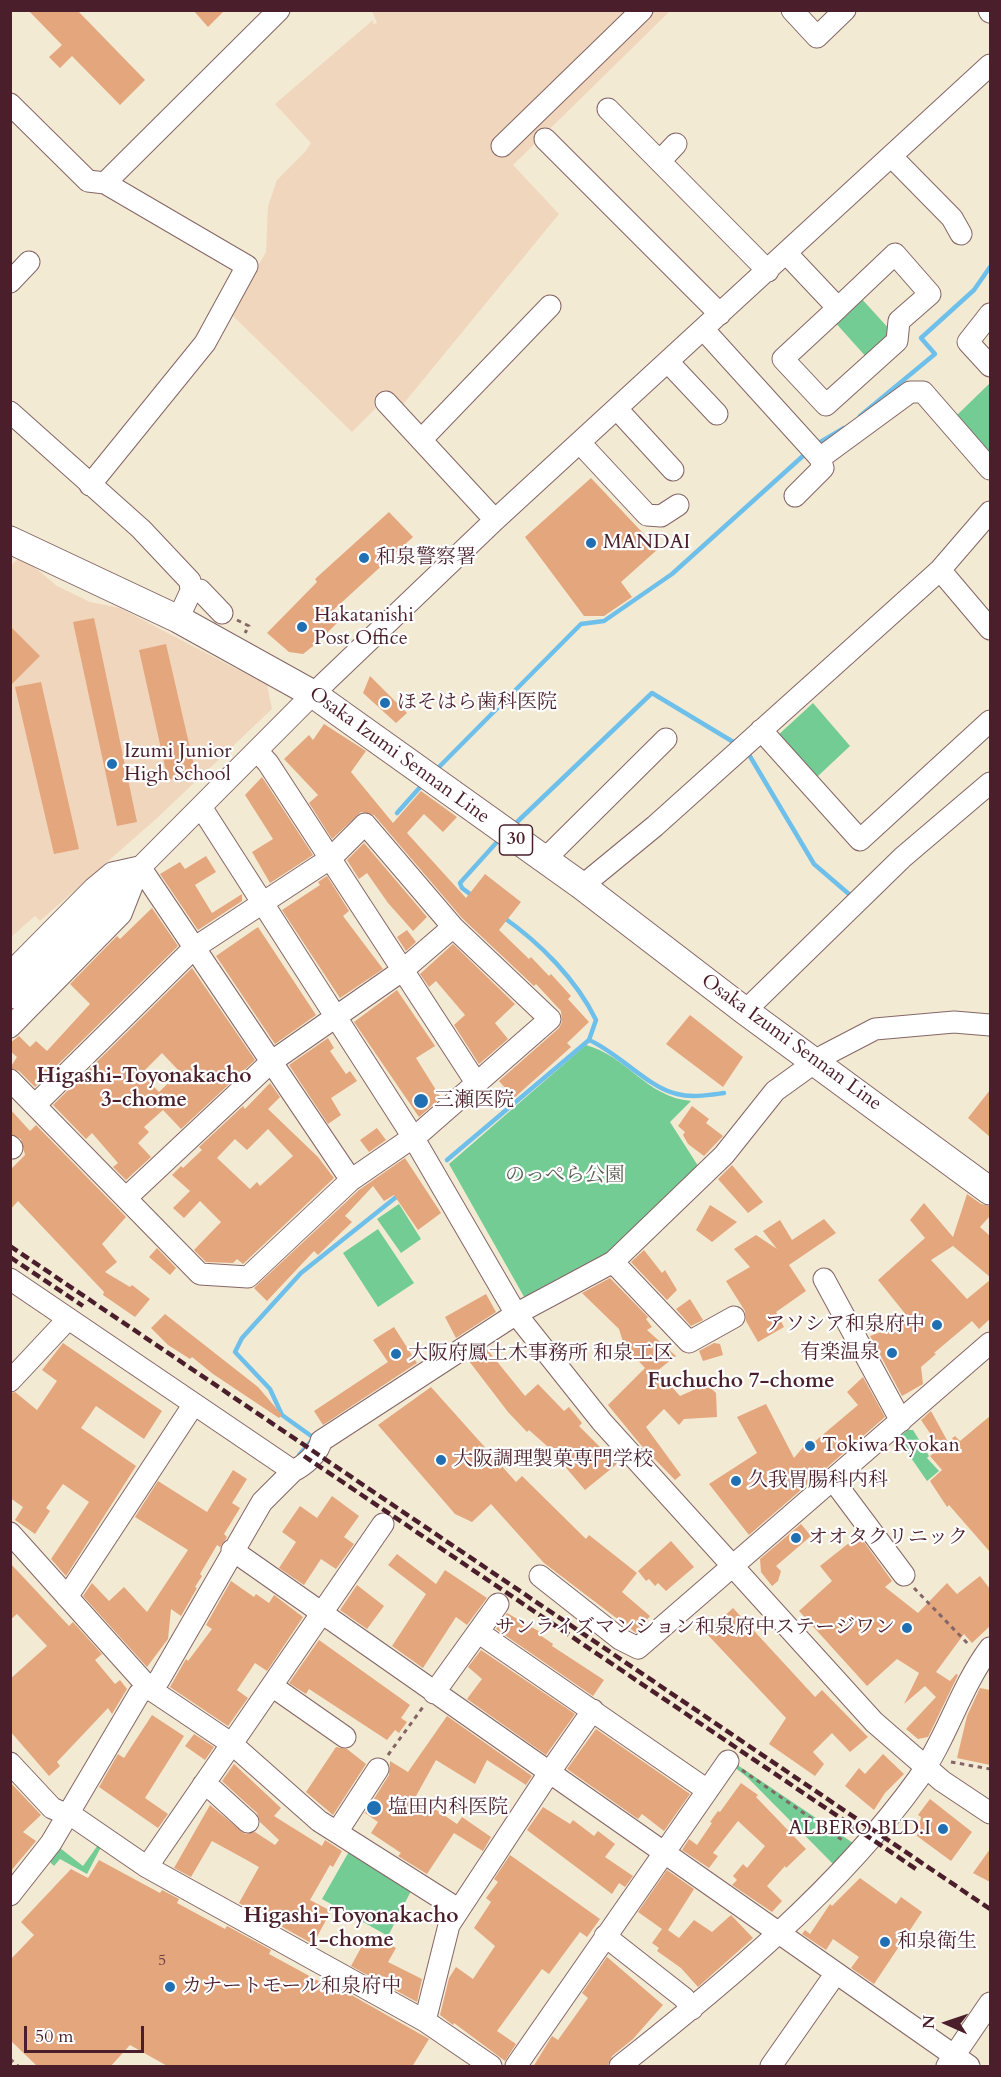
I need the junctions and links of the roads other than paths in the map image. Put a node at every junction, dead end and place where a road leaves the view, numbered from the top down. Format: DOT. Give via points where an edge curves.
graph roads {
  1 [pos="279,10"];
  2 [pos="642,10"];
  3 [pos="792,10"];
  4 [pos="845,10"];
  5 [pos="990,64"];
  6 [pos="10,104"];
  7 [pos="608,109"];
  8 [pos="545,140"];
  9 [pos="676,144"];
  10 [pos="502,146"];
  11 [pos="891,156"];
  12 [pos="660,161"];
  13 [pos="105,183"];
  14 [pos="961,234"];
  15 [pos="787,254"];
  16 [pos="29,262"];
  17 [pos="768,271"];
  18 [pos="10,282"];
  19 [pos="838,308"];
  20 [pos="539,309"];
  21 [pos="720,314"];
  22 [pos="990,315"];
  23 [pos="704,330"];
  24 [pos="668,362"];
  25 [pos="990,366"];
  26 [pos="386,402"];
  27 [pos="617,409"];
  28 [pos="10,412"];
  29 [pos="717,414"];
  30 [pos="421,440"];
  31 [pos="580,442"];
  32 [pos="820,458"];
  33 [pos="990,469"];
  34 [pos="673,470"];
  35 [pos="90,485"];
  36 [pos="795,496"];
  37 [pos="678,505"];
  38 [pos="990,515"];
  39 [pos="495,520"];
  40 [pos="10,540"];
  41 [pos="940,570"];
  42 [pos="191,591"];
  43 [pos="222,613"];
  44 [pos="178,619"];
  45 [pos="990,629"];
  46 [pos="313,694"];
  47 [pos="990,721"];
  48 [pos="761,730"];
  49 [pos="666,738"];
  50 [pos="258,752"];
  51 [pos="990,783"];
  52 [pos="201,807"];
  53 [pos="330,858"];
  54 [pos="544,860"];
  55 [pos="140,867"];
  56 [pos="582,886"];
  57 [pos="261,902"];
  58 [pos="453,927"];
  59 [pos="194,948"];
  60 [pos="403,970"];
  61 [pos="10,973"];
  62 [pos="10,998"];
  63 [pos="745,1011"];
  64 [pos="335,1016"];
  65 [pos="990,1025"];
  66 [pos="10,1027"];
  67 [pos="816,1061"];
  68 [pos="271,1062"];
  69 [pos="10,1080"];
  70 [pos="477,1084"];
  71 [pos="35,1105"];
  72 [pos="414,1137"];
  73 [pos="351,1180"];
  74 [pos="990,1191"];
  75 [pos="126,1197"];
  76 [pos="613,1262"];
  77 [pos="10,1279"];
  78 [pos="824,1279"];
  79 [pos="516,1314"];
  80 [pos="734,1317"];
  81 [pos="68,1319"];
  82 [pos="990,1343"];
  83 [pos="10,1381"];
  84 [pos="194,1404"];
  85 [pos="901,1421"];
  86 [pos="293,1471"];
  87 [pos="832,1480"];
  88 [pos="383,1524"];
  89 [pos="10,1533"];
  90 [pos="232,1550"];
  91 [pos="733,1567"];
  92 [pos="904,1575"];
  93 [pos="540,1576"];
  94 [pos="67,1597"];
  95 [pos="498,1604"];
  96 [pos="322,1612"];
  97 [pos="478,1632"];
  98 [pos="987,1652"];
  99 [pos="272,1686"];
  100 [pos="150,1689"];
  101 [pos="434,1693"];
  102 [pos="593,1710"];
  103 [pos="345,1737"];
  104 [pos="232,1744"];
  105 [pos="728,1761"];
  106 [pos="10,1763"];
  107 [pos="925,1767"];
  108 [pos="378,1769"];
  109 [pos="549,1773"];
  110 [pos="203,1785"];
  111 [pos="707,1790"];
  112 [pos="990,1813"];
  113 [pos="66,1815"];
  114 [pos="248,1822"];
  115 [pos="337,1832"];
  116 [pos="664,1852"];
  117 [pos="147,1867"];
  118 [pos="10,1895"];
  119 [pos="458,1909"];
  120 [pos="776,1932"];
  121 [pos="605,1936"];
  122 [pos="837,1973"];
  123 [pos="990,2003"];
  124 [pos="692,2009"];
  125 [pos="425,2021"];
  126 [pos="956,2063"];
  127 [pos="491,2067"];
  128 [pos="516,2067"];
  129 [pos="620,2067"];
  130 [pos="771,2067"];
  1 -- 13 [label="street"];
  2 -- 10 [label="street"];
  3 -- 4 [label="street" via="817,37"];
  5 -- 11 [label="street"];
  6 -- 13 [label="street" via="88,181"];
  7 -- 12 [label="street"];
  8 -- 21 [label="street" via="591,175 650,233"];
  9 -- 12 [label="street"];
  11 -- 14 [label="street" via="952,218"];
  11 -- 15 [label="street"];
  12 -- 17 [label="street" via="697,210"];
  13 -- 35 [label="street" via="247,266 206,343"];
  15 -- 17 [label="street"];
  15 -- 19 [label="street"];
  16 -- 18 [label="street"];
  17 -- 21 [label="street"];
  19 -- 19 [label="street" via="896,254 930,294 900,321 897,341 826,405 783,359"];
  20 -- 30 [label="street" via="474,373"];
  21 -- 23 [label="street"];
  22 -- 25 [label="street" via="968,342"];
  23 -- 24 [label="street"];
  23 -- 32 [label="street"];
  24 -- 27 [label="street"];
  24 -- 29 [label="street"];
  26 -- 30 [label="street"];
  27 -- 31 [label="street"];
  27 -- 34 [label="street"];
  28 -- 35 [label="street"];
  30 -- 39 [label="street"];
  31 -- 37 [label="street" via="648,515 661,516"];
  31 -- 39 [label="street"];
  32 -- 33 [label="street" via="910,392 923,392"];
  32 -- 36 [label="street" via="823,468 819,475"];
  35 -- 42 [label="street" via="141,529 182,572 190,581"];
  38 -- 41 [label="street"];
  39 -- 46 [label="street"];
  40 -- 44 [label="main road, Osaka Izumi Sennan Line / 30"];
  41 -- 45 [label="street"];
  41 -- 48 [label="street"];
  42 -- 43 [label="street" via="200,590"];
  42 -- 44 [label="street"];
  44 -- 46 [label="main road, Osaka Izumi Sennan Line / 30"];
  46 -- 50 [label="street"];
  46 -- 54 [label="main road, Osaka Izumi Sennan Line / 30"];
  47 -- 48 [label="street" via="860,840"];
  48 -- 56 [label="street"];
  49 -- 54 [label="street"];
  50 -- 52 [label="street"];
  50 -- 53 [label="street"];
  51 -- 63 [label="street" via="903,857"];
  52 -- 55 [label="street"];
  52 -- 57 [label="street"];
  53 -- 57 [label="street"];
  53 -- 58 [label="street" via="365,824"];
  53 -- 60 [label="street"];
  54 -- 56 [label="main road, Osaka Izumi Sennan Line / 30"];
  55 -- 59 [label="street"];
  55 -- 61 [label="street" via="112,873"];
  55 -- 62 [label="street"];
  55 -- 66 [label="street" via="121,914"];
  56 -- 63 [label="main road, Osaka Izumi Sennan Line / 30"];
  57 -- 59 [label="street"];
  57 -- 64 [label="street"];
  58 -- 60 [label="street"];
  58 -- 70 [label="street" via="550,1019"];
  59 -- 68 [label="street"];
  59 -- 71 [label="street"];
  60 -- 64 [label="street"];
  60 -- 70 [label="street"];
  63 -- 67 [label="main road, Osaka Izumi Sennan Line / 30"];
  64 -- 68 [label="street"];
  64 -- 72 [label="street"];
  65 -- 67 [label="street" via="954,1022 875,1029"];
  67 -- 74 [label="main road, Osaka Izumi Sennan Line / 30"];
  67 -- 76 [label="street" via="776,1091 724,1155"];
  68 -- 73 [label="street"];
  68 -- 75 [label="street"];
  69 -- 71 [label="street"];
  70 -- 72 [label="street"];
  71 -- 75 [label="street"];
  72 -- 73 [label="street"];
  72 -- 79 [label="street"];
  73 -- 75 [label="street" via="248,1277 200,1274"];
  76 -- 79 [label="street"];
  76 -- 80 [label="street" via="689,1342"];
  77 -- 81 [label="street"];
  78 -- 85 [label="street" via="844,1316 847,1339"];
  79 -- 86 [label="street" via="349,1421 321,1441 303,1466"];
  79 -- 91 [label="street" via="602,1422"];
  81 -- 83 [label="street"];
  81 -- 84 [label="street"];
  82 -- 85 [label="street"];
  84 -- 86 [label="street"];
  84 -- 94 [label="street"];
  85 -- 87 [label="street"];
  86 -- 90 [label="street" via="262,1502"];
  87 -- 91 [label="street"];
  87 -- 92 [label="street"];
  88 -- 96 [label="street"];
  89 -- 94 [label="street"];
  90 -- 96 [label="street"];
  90 -- 100 [label="street" via="159,1680"];
  91 -- 93 [label="street" via="638,1648 620,1639"];
  91 -- 107 [label="street" via="874,1722"];
  94 -- 100 [label="street"];
  95 -- 97 [label="street"];
  96 -- 99 [label="street"];
  96 -- 101 [label="street"];
  97 -- 101 [label="street"];
  97 -- 102 [label="street"];
  98 -- 107 [label="street" via="963,1689"];
  99 -- 103 [label="street"];
  99 -- 104 [label="street"];
  100 -- 104 [label="street"];
  100 -- 113 [label="street" via="139,1694"];
  101 -- 109 [label="street"];
  102 -- 109 [label="street"];
  102 -- 111 [label="street"];
  104 -- 110 [label="street"];
  104 -- 115 [label="street" via="319,1821"];
  105 -- 111 [label="street"];
  106 -- 113 [label="street" via="52,1808"];
  107 -- 112 [label="street"];
  107 -- 120 [label="street" via="859,1852"];
  108 -- 115 [label="street"];
  109 -- 116 [label="street"];
  109 -- 119 [label="street"];
  110 -- 114 [label="street"];
  110 -- 117 [label="street"];
  111 -- 116 [label="street"];
  113 -- 117 [label="street"];
  113 -- 118 [label="street" via="51,1843"];
  115 -- 119 [label="street"];
  116 -- 120 [label="street"];
  116 -- 121 [label="street"];
  117 -- 125 [label="street"];
  119 -- 125 [label="street" via="449,1925"];
  120 -- 122 [label="street"];
  120 -- 124 [label="street"];
  121 -- 124 [label="street" via="684,1998"];
  121 -- 128 [label="street"];
  122 -- 126 [label="street"];
  122 -- 130 [label="street"];
  123 -- 126 [label="street"];
  124 -- 129 [label="street"];
  125 -- 127 [label="street"];
}
